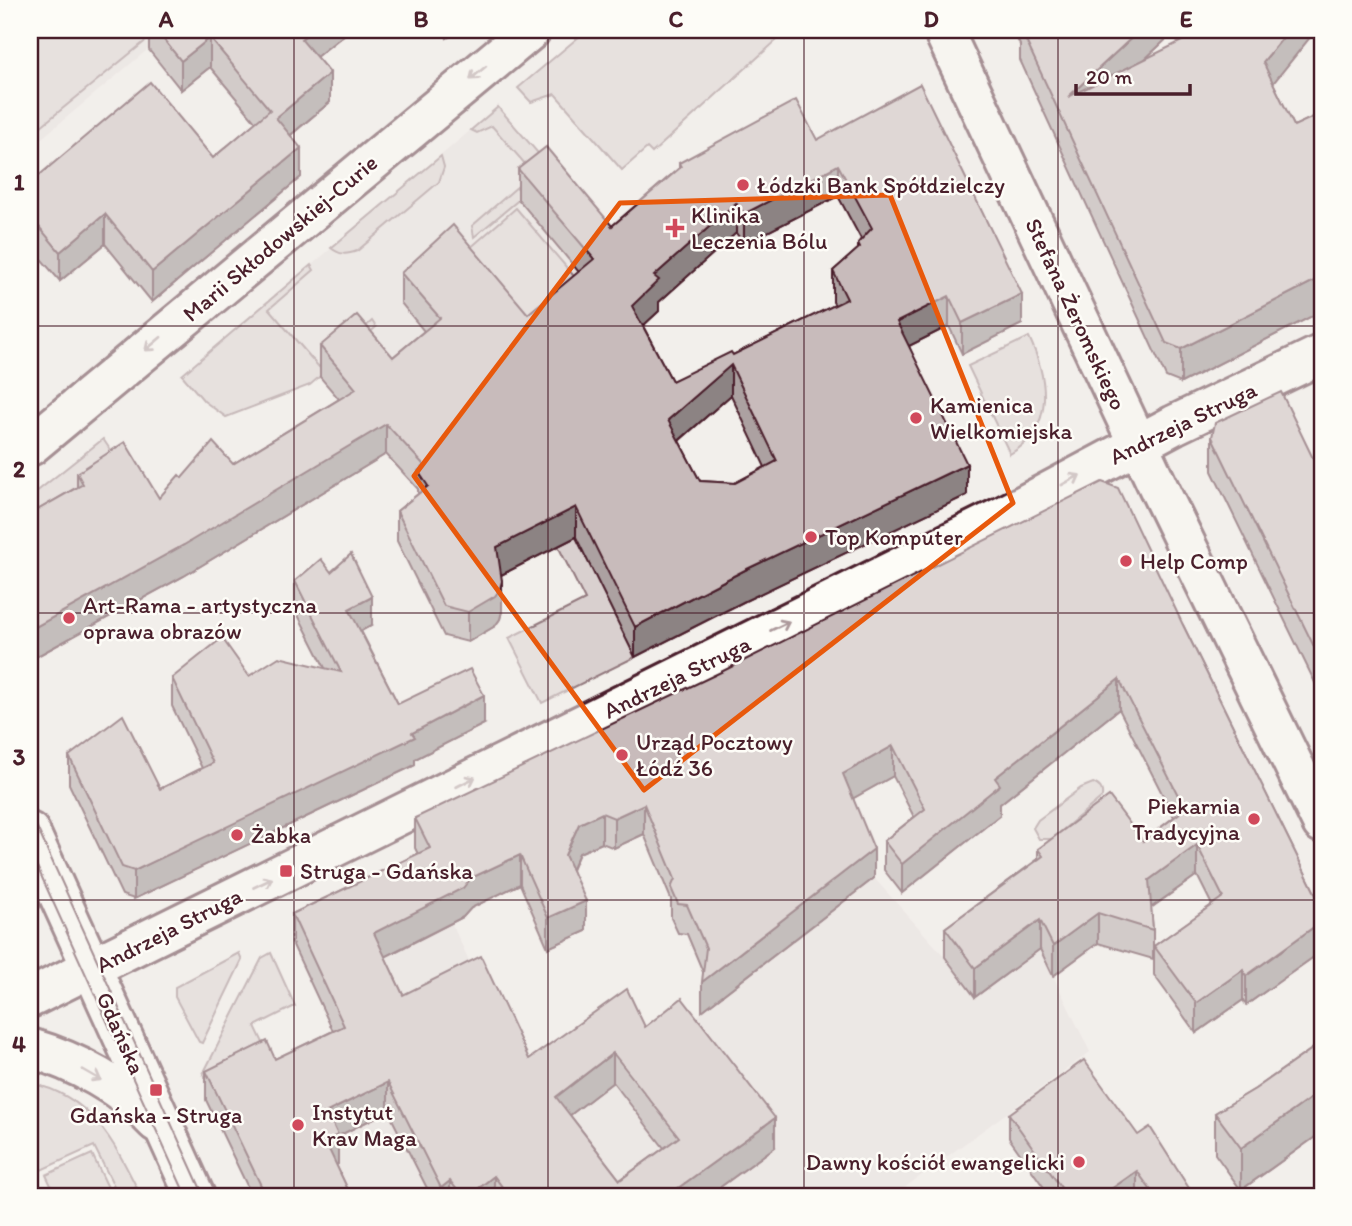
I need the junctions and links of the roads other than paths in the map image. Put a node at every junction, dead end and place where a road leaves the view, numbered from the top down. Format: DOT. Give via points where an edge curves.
graph roads {
  1 [pos="531,30"];
  2 [pos="943,30"];
  3 [pos="1322,354"];
  4 [pos="1138,444"];
  5 [pos="30,446"];
  6 [pos="1322,823"];
  7 [pos="30,832"];
  8 [pos="92,969"];
  9 [pos="30,998"];
  10 [pos="30,1048"];
  11 [pos="166,1133"];
  12 [pos="195,1196"];
  1 -- 5 [label="street, Marii Skłodowskiej-Curie, one-way"];
  2 -- 4 [label="street, Stefana Żeromskiego"];
  3 -- 4 [label="street, Andrzeja Struga"];
  4 -- 6 [label="street, Stefana Żeromskiego"];
  8 -- 4 [label="street, Andrzeja Struga, one-way" via="1005,515"];
  7 -- 8 [label="street, Gdańska"];
  8 -- 9 [label="street, Andrzeja Struga"];
  8 -- 11 [label="street, Gdańska"];
  10 -- 11 [label="street, one-way" via="69,1062 114,1087"];
  11 -- 12 [label="street, Gdańska"];
}
